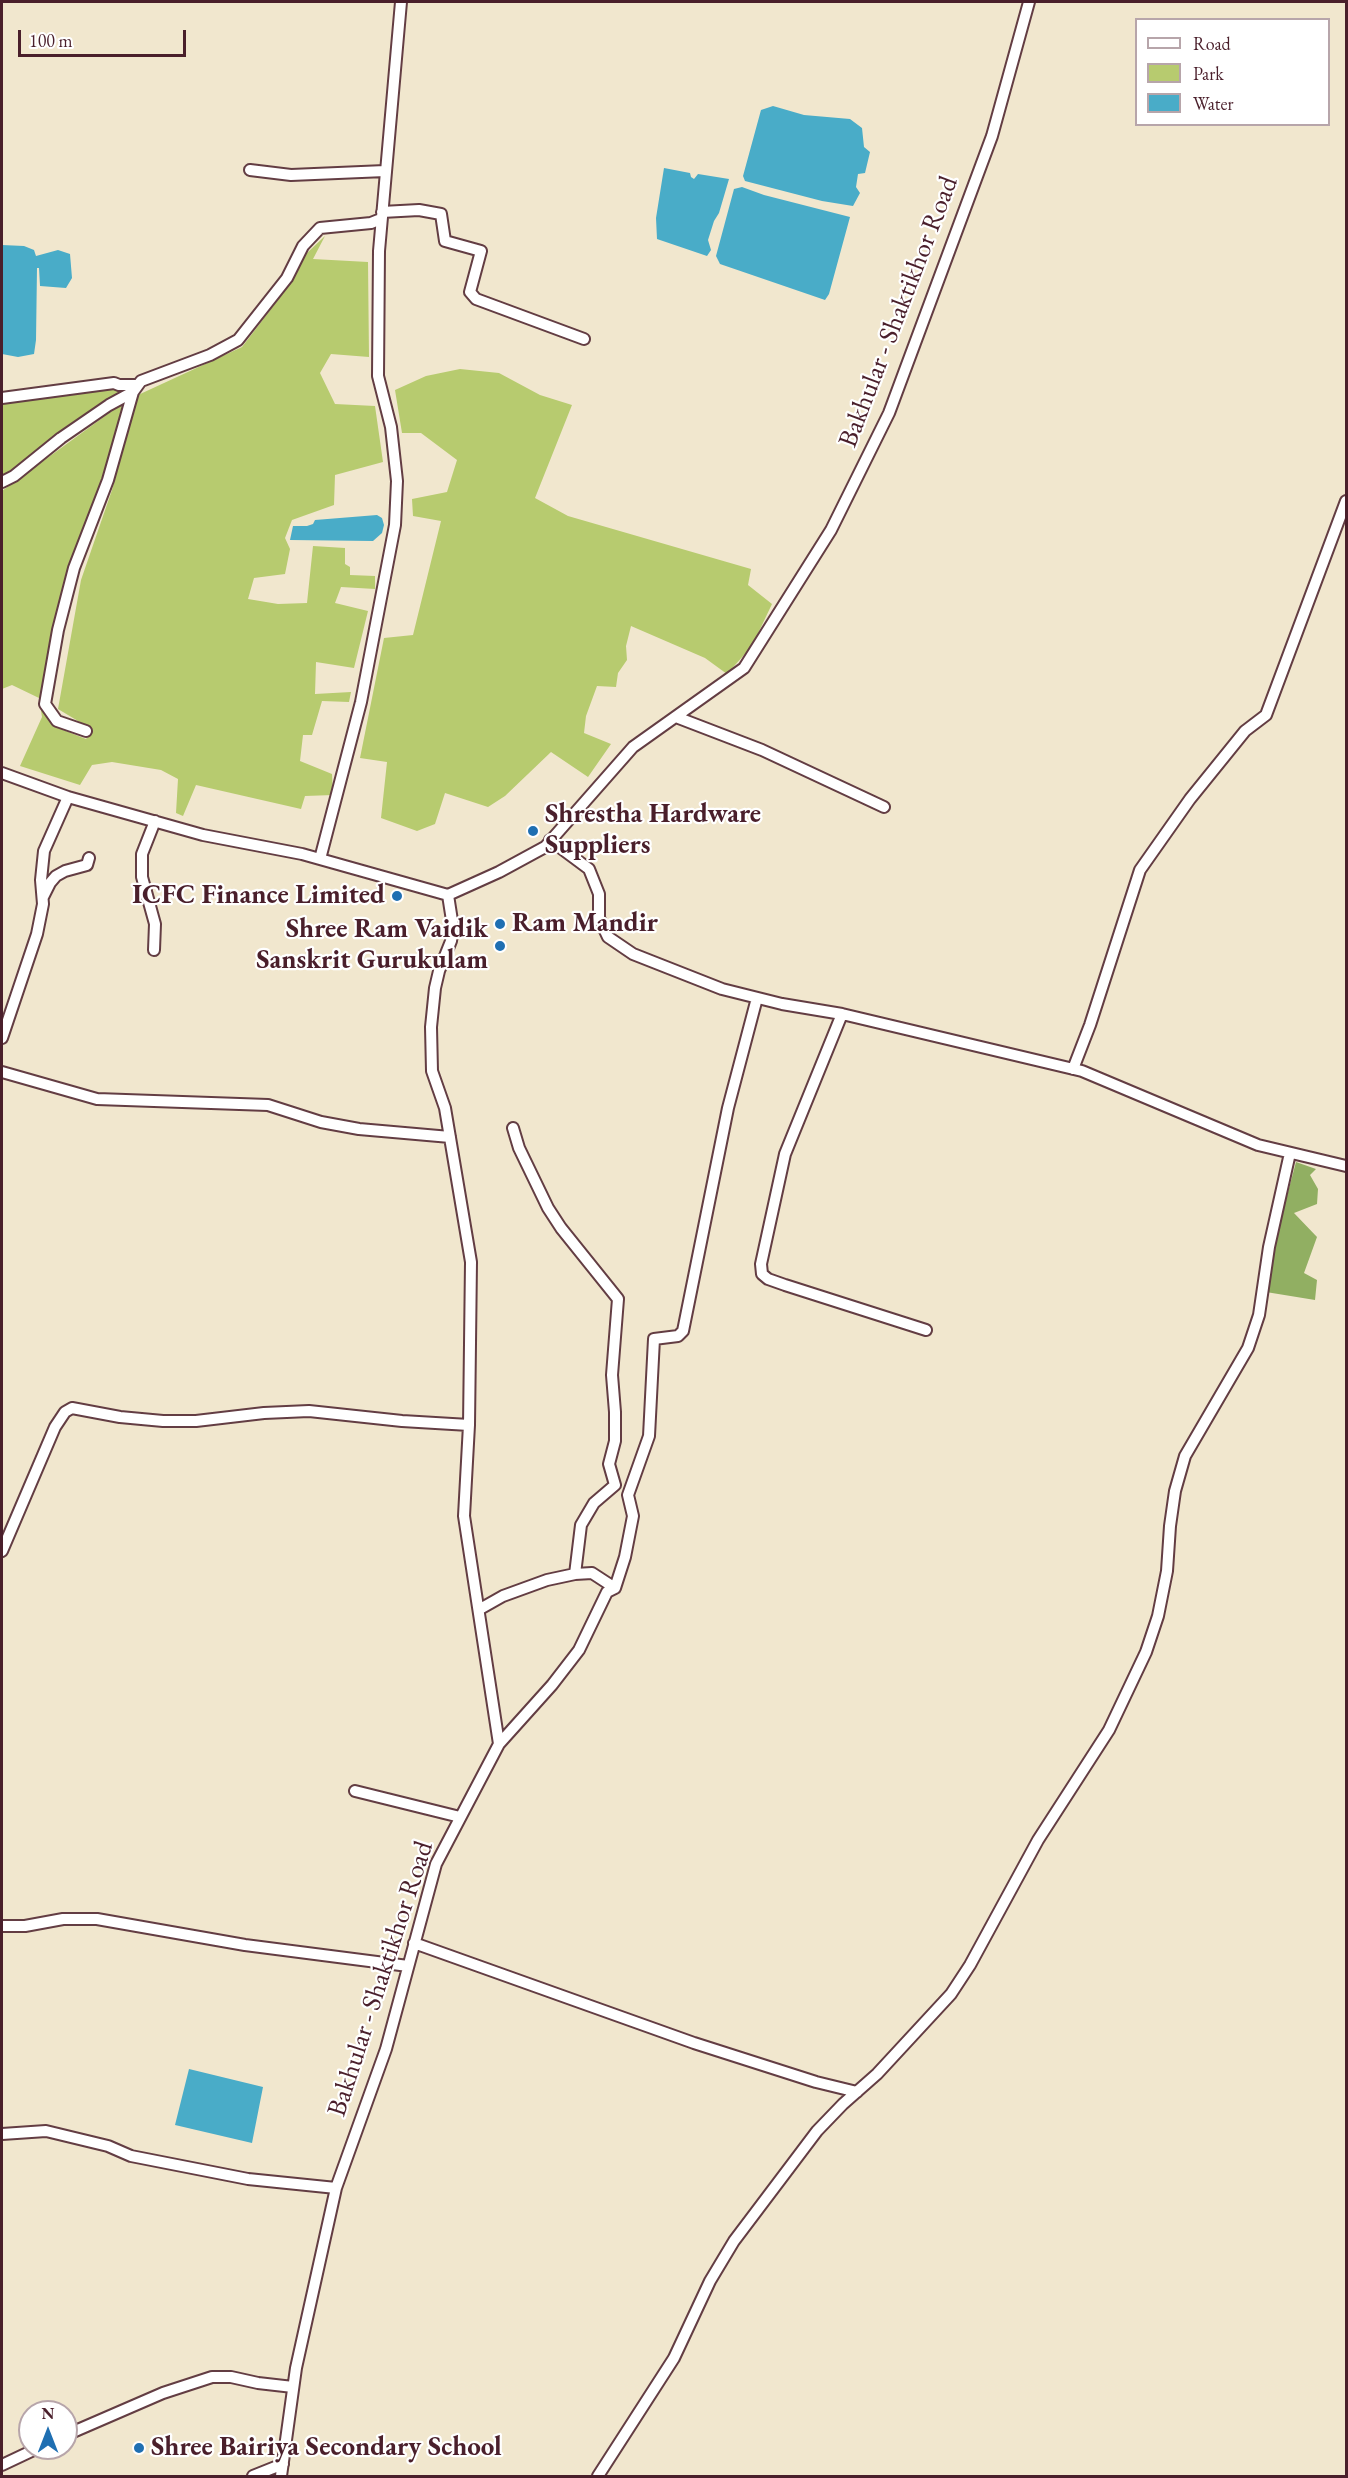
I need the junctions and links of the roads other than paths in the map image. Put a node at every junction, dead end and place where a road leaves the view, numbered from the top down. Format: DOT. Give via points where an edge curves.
graph roads {
  1 [pos="401,2"];
  2 [pos="1029,2"];
  3 [pos="250,170"];
  4 [pos="385,171"];
  5 [pos="382,215"];
  6 [pos="584,339"];
  7 [pos="135,389"];
  8 [pos="2,398"];
  9 [pos="2,482"];
  10 [pos="1347,501"];
  11 [pos="676,717"];
  12 [pos="86,731"];
  13 [pos="2,773"];
  14 [pos="68,797"];
  15 [pos="884,807"];
  16 [pos="155,821"];
  17 [pos="550,840"];
  18 [pos="89,858"];
  19 [pos="320,859"];
  20 [pos="448,895"];
  21 [pos="42,899"];
  22 [pos="154,950"];
  23 [pos="757,998"];
  24 [pos="842,1014"];
  25 [pos="2,1038"];
  26 [pos="1073,1069"];
  27 [pos="2,1072"];
  28 [pos="513,1128"];
  29 [pos="450,1137"];
  30 [pos="1290,1153"];
  31 [pos="1347,1166"];
  32 [pos="926,1330"];
  33 [pos="469,1425"];
  34 [pos="2,1551"];
  35 [pos="575,1574"];
  36 [pos="615,1588"];
  37 [pos="480,1609"];
  38 [pos="499,1744"];
  39 [pos="355,1791"];
  40 [pos="460,1817"];
  41 [pos="2,1926"];
  42 [pos="414,1943"];
  43 [pos="408,1966"];
  44 [pos="857,2092"];
  45 [pos="2,2134"];
  46 [pos="336,2188"];
  47 [pos="293,2387"];
  48 [pos="78,2430"];
  49 [pos="18,2457"];
  50 [pos="283,2464"];
  51 [pos="2,2465"];
  52 [pos="253,2476"];
  53 [pos="281,2476"];
  54 [pos="598,2476"];
  1 -- 4 [label="street"];
  2 -- 11 [label="street, Bakhular - Shaktikhor Road" via="992,136 889,413 831,530 744,669"];
  3 -- 4 [label="street" via="291,175"];
  4 -- 5 [label="street"];
  5 -- 6 [label="street" via="419,210 441,214 445,241 481,251 470,292 476,299"];
  5 -- 7 [label="street" via="371,223 320,228 303,246 287,278 238,340 141,381"];
  5 -- 19 [label="street" via="378,376 391,427 397,481 395,525 361,702"];
  7 -- 8 [label="street" via="114,382"];
  7 -- 9 [label="street"];
  7 -- 12 [label="street" via="108,480 74,568 45,704 57,721"];
  10 -- 26 [label="street" via="1266,715 1245,731 1140,870"];
  11 -- 15 [label="street" via="762,750"];
  11 -- 17 [label="street, Bakhular - Shaktikhor Road" via="633,747"];
  13 -- 14 [label="street"];
  14 -- 16 [label="street"];
  14 -- 21 [label="street" via="44,851"];
  16 -- 19 [label="street"];
  16 -- 22 [label="street" via="142,854 142,877 155,924"];
  17 -- 20 [label="street, Bakhular - Shaktikhor Road" via="545,847 499,872"];
  17 -- 23 [label="street" via="589,869 599,894 599,918 608,937 633,954 722,989"];
  18 -- 21 [label="street" via="87,866 57,876"];
  19 -- 20 [label="street"];
  20 -- 29 [label="street" via="451,941 439,971 430,1027 432,1071"];
  21 -- 25 [label="street" via="36,934"];
  23 -- 24 [label="street"];
  23 -- 36 [label="street, Bakhular - Shaktikhor Road" via="728,1108 683,1330 678,1336 654,1339 649,1436 628,1495 633,1516"];
  24 -- 26 [label="street"];
  24 -- 32 [label="street" via="785,1154 762,1274"];
  26 -- 30 [label="street" via="1258,1145"];
  27 -- 29 [label="street" via="97,1100 268,1105 359,1129"];
  28 -- 35 [label="street" via="548,1208 618,1299 612,1375 615,1441 609,1464 615,1485 594,1503 581,1525"];
  29 -- 33 [label="street" via="471,1262"];
  30 -- 31 [label="street"];
  30 -- 44 [label="street" via="1269,1246 1259,1315 1248,1348 1185,1456 1170,1526 1158,1616 1129,1690 951,1994"];
  33 -- 34 [label="street" via="309,1411 163,1421 72,1408 54,1427"];
  33 -- 37 [label="street" via="464,1516"];
  35 -- 36 [label="street" via="592,1573"];
  35 -- 37 [label="street" via="503,1596"];
  36 -- 38 [label="street, Bakhular - Shaktikhor Road" via="607,1592 579,1650"];
  37 -- 38 [label="street"];
  38 -- 40 [label="street, Bakhular - Shaktikhor Road"];
  39 -- 40 [label="street"];
  40 -- 42 [label="street, Bakhular - Shaktikhor Road" via="436,1864"];
  41 -- 43 [label="street" via="97,1919 245,1946"];
  42 -- 43 [label="street, Bakhular - Shaktikhor Road"];
  42 -- 44 [label="street" via="694,2043"];
  43 -- 46 [label="street, Bakhular - Shaktikhor Road" via="386,2049"];
  44 -- 54 [label="street" via="817,2131 734,2241 710,2280 674,2358"];
  45 -- 46 [label="street" via="46,2131 108,2146 131,2156 248,2179"];
  46 -- 47 [label="street, Bakhular - Shaktikhor Road"];
  47 -- 48 [label="street" via="212,2377 163,2393"];
  47 -- 50 [label="street, Bakhular - Shaktikhor Road"];
  49 -- 51 [label="street"];
  50 -- 52 [label="street"];
  50 -- 53 [label="street, Bakhular - Shaktikhor Road"];
}
